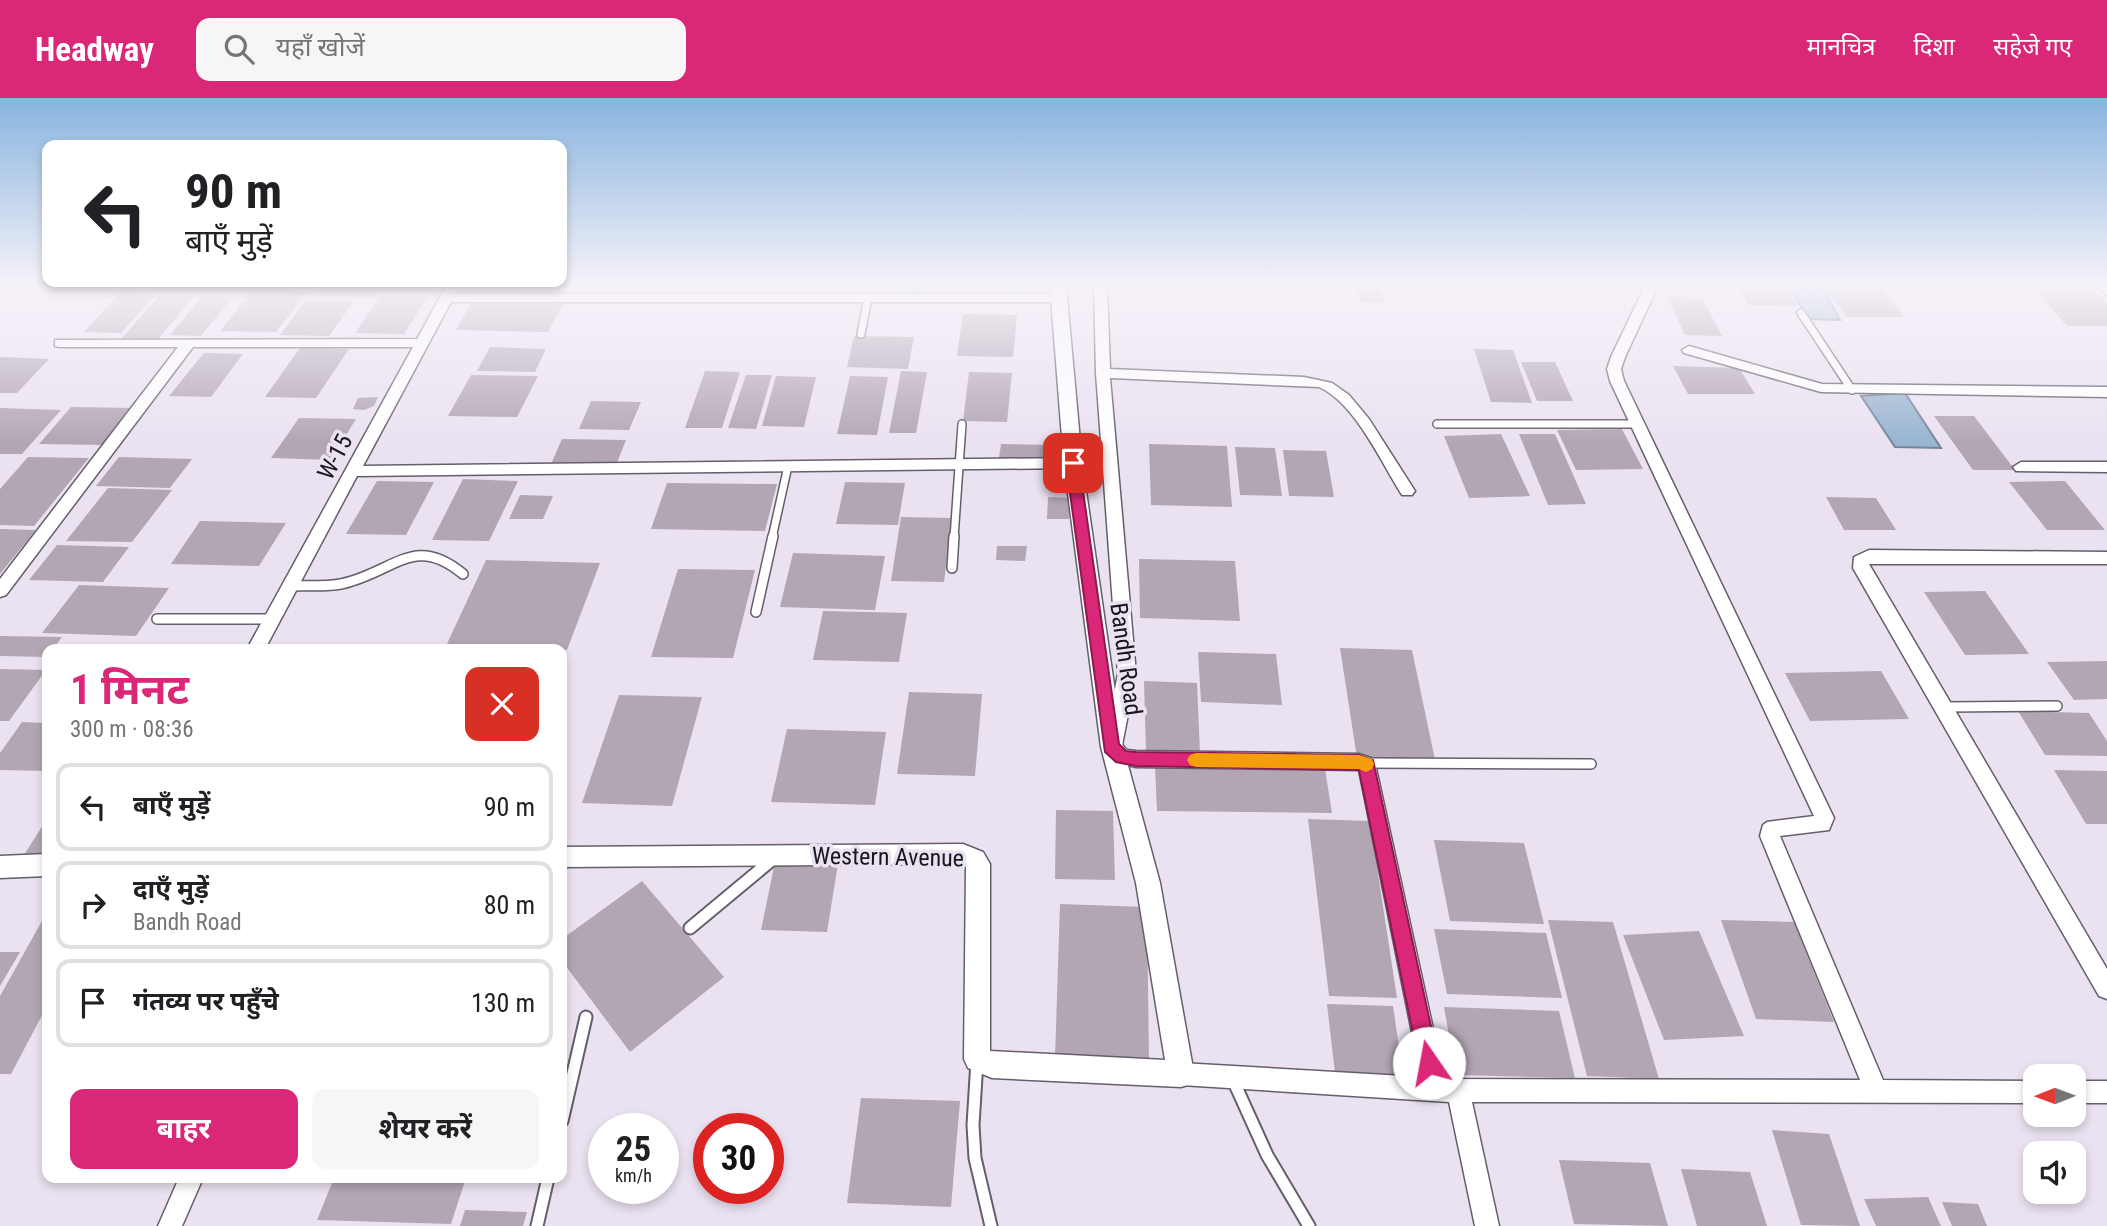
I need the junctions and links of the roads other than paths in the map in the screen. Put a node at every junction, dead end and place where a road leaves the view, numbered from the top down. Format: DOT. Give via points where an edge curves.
graph roads {
  1 [pos="424,339"];
  2 [pos="1063,339"];
  3 [pos="1102,339"];
  4 [pos="1628,339"];
  5 [pos="1818,339"];
  6 [pos="60,343"];
  7 [pos="422,343"];
  8 [pos="188,344"];
  9 [pos="1689,349"];
  10 [pos="1103,373"];
  11 [pos="1853,390"];
  12 [pos="2107,392"];
  13 [pos="962,424"];
  14 [pos="1437,424"];
  15 [pos="1637,424"];
  16 [pos="960,463"];
  17 [pos="1073,463"];
  18 [pos="788,466"];
  19 [pos="2021,467"];
  20 [pos="2107,467"];
  21 [pos="353,471"];
  22 [pos="1407,491"];
  23 [pos="2107,558"];
  24 [pos="952,568"];
  25 [pos="463,574"];
  26 [pos="291,586"];
  27 [pos="0,591"];
  28 [pos="756,612"];
  29 [pos="157,619"];
  30 [pos="273,619"];
  31 [pos="259,644"];
  32 [pos="2057,706"];
  33 [pos="1945,707"];
  34 [pos="1111,747"];
  35 [pos="1364,763"];
  36 [pos="1591,764"];
  37 [pos="777,856"];
  38 [pos="567,857"];
  39 [pos="42,866"];
  40 [pos="0,867"];
  41 [pos="690,928"];
  42 [pos="2107,989"];
  43 [pos="586,1017"];
  44 [pos="977,1059"];
  45 [pos="1181,1074"];
  46 [pos="1232,1079"];
  47 [pos="1435,1090"];
  48 [pos="1458,1091"];
  49 [pos="1876,1091"];
  50 [pos="2023,1092"];
  51 [pos="2086,1092"];
  52 [pos="2107,1092"];
  53 [pos="567,1099"];
  54 [pos="189,1183"];
  55 [pos="547,1183"];
  56 [pos="170,1226"];
  57 [pos="537,1226"];
  58 [pos="991,1226"];
  59 [pos="1309,1226"];
  60 [pos="1487,1226"];
  1 -- 7 [label="street, W-15"];
  2 -- 17 [label="street, Bandh Road"];
  3 -- 10 [label="street"];
  4 -- 15 [label="street" via="1614,369"];
  5 -- 11 [label="lane"];
  6 -- 8 [label="street"];
  7 -- 8 [label="street"];
  7 -- 21 [label="street, W-15"];
  8 -- 27 [label="street"];
  9 -- 11 [label="street" via="1821,388"];
  10 -- 22 [label="street" via="1324,384 1351,405"];
  10 -- 34 [label="street" via="1127,674"];
  11 -- 12 [label="street"];
  13 -- 16 [label="lane"];
  14 -- 15 [label="lane"];
  15 -- 49 [label="street" via="1824,818 1822,824 1774,828 1770,836"];
  16 -- 17 [label="street"];
  16 -- 18 [label="street"];
  16 -- 24 [label="lane"];
  17 -- 34 [label="street, Bandh Road"];
  18 -- 21 [label="street"];
  18 -- 28 [label="lane"];
  19 -- 20 [label="street"];
  21 -- 26 [label="street, W-15"];
  23 -- 33 [label="street" via="1860,561"];
  25 -- 26 [label="lane" via="439,556 416,555 351,581"];
  26 -- 30 [label="street, W-15"];
  29 -- 30 [label="lane"];
  30 -- 31 [label="street, W-15"];
  32 -- 33 [label="lane"];
  33 -- 42 [label="street"];
  34 -- 35 [label="street" via="1122,757 1136,759"];
  34 -- 45 [label="street, Bandh Road" via="1148,883"];
  35 -- 36 [label="lane"];
  35 -- 47 [label="street"];
  37 -- 38 [label="street, Western Avenue"];
  37 -- 41 [label="lane"];
  37 -- 44 [label="street, Western Avenue" via="963,855 975,859"];
  39 -- 40 [label="street"];
  43 -- 53 [label="lane"];
  44 -- 45 [label="street" via="992,1065"];
  44 -- 58 [label="lane" via="975,1158"];
  45 -- 46 [label="street"];
  46 -- 47 [label="street"];
  46 -- 59 [label="lane" via="1257,1138"];
  47 -- 48 [label="street"];
  48 -- 49 [label="street"];
  48 -- 60 [label="street"];
  49 -- 50 [label="street"];
  51 -- 52 [label="street"];
  54 -- 56 [label="street"];
  55 -- 57 [label="lane"];
}
